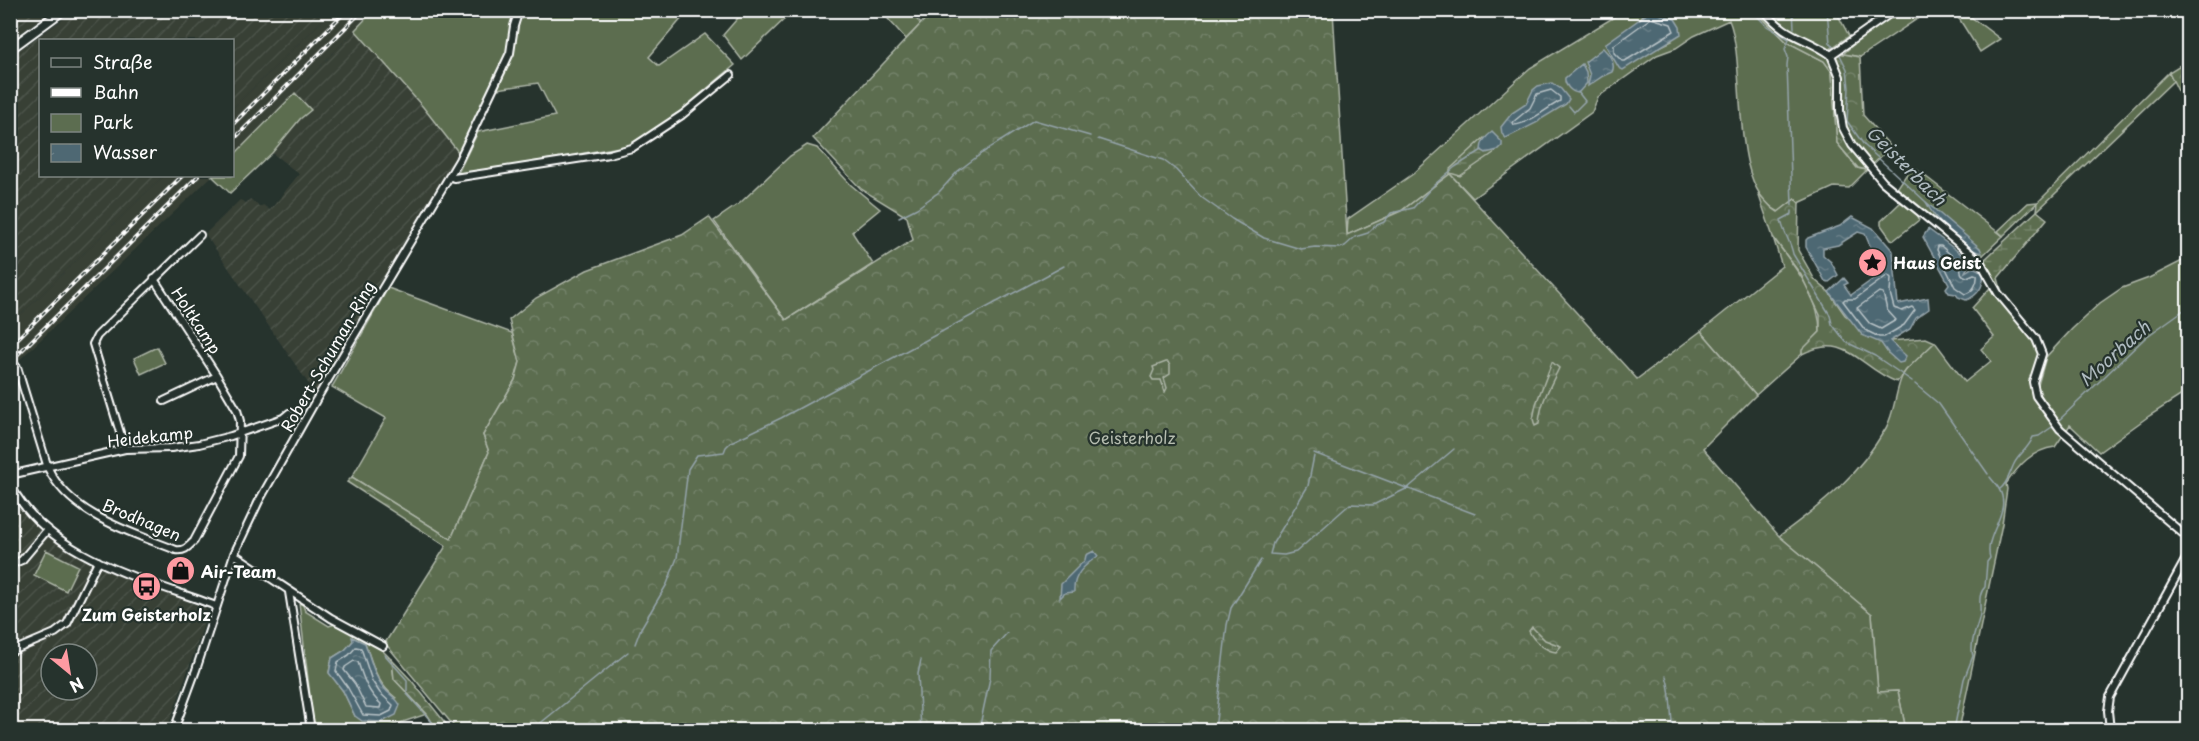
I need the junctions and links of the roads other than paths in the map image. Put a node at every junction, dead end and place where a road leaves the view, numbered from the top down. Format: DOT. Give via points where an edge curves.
graph roads {
  1 [pos="63,10"];
  2 [pos="519,10"];
  3 [pos="1764,10"];
  4 [pos="1895,10"];
  5 [pos="10,49"];
  6 [pos="1835,52"];
  7 [pos="730,75"];
  8 [pos="450,176"];
  9 [pos="200,235"];
  10 [pos="154,279"];
  11 [pos="17,367"];
  12 [pos="217,376"];
  13 [pos="164,401"];
  14 [pos="289,413"];
  15 [pos="241,432"];
  16 [pos="125,449"];
  17 [pos="48,468"];
  18 [pos="10,475"];
  19 [pos="10,484"];
  20 [pos="48,529"];
  21 [pos="2188,538"];
  22 [pos="234,554"];
  23 [pos="2188,555"];
  24 [pos="98,561"];
  25 [pos="10,565"];
  26 [pos="289,592"];
  27 [pos="216,606"];
  28 [pos="383,646"];
  29 [pos="10,652"];
  30 [pos="174,730"];
  31 [pos="311,730"];
  32 [pos="2110,730"];
  1 -- 5 [label="main road"];
  2 -- 8 [label="street, Robert-Schuman-Ring" via="510,53"];
  3 -- 6 [label="street" via="1787,33"];
  4 -- 6 [label="street"];
  6 -- 21 [label="street" via="1843,128 1856,151 1883,182 1980,261 1989,280 2036,339 2042,354 2033,382 2036,396 2060,429"];
  7 -- 8 [label="street" via="682,115 632,148"];
  8 -- 22 [label="street, Robert-Schuman-Ring" via="307,414"];
  9 -- 10 [label="street, Holtkamp"];
  10 -- 12 [label="street, Holtkamp"];
  10 -- 16 [label="street, Holtkamp" via="93,344"];
  11 -- 17 [label="street"];
  12 -- 13 [label="street, Holtkamp"];
  12 -- 15 [label="street, Holtkamp" via="237,410"];
  14 -- 15 [label="street, Heidekamp"];
  15 -- 16 [label="street, Heidekamp" via="184,447"];
  15 -- 17 [label="street, Brodhagen" via="239,456 194,541 182,550 112,524 84,508 65,493"];
  16 -- 17 [label="street, Heidekamp"];
  17 -- 18 [label="street, Heidekamp"];
  19 -- 20 [label="street" via="26,508"];
  20 -- 24 [label="street"];
  20 -- 25 [label="street" via="22,560"];
  22 -- 26 [label="street"];
  22 -- 27 [label="street, Robert-Schuman-Ring"];
  23 -- 32 [label="street" via="2110,697"];
  24 -- 27 [label="street"];
  24 -- 29 [label="street" via="67,624"];
  26 -- 28 [label="street"];
  26 -- 31 [label="street"];
  27 -- 30 [label="street, Robert-Schuman-Ring"];
}
